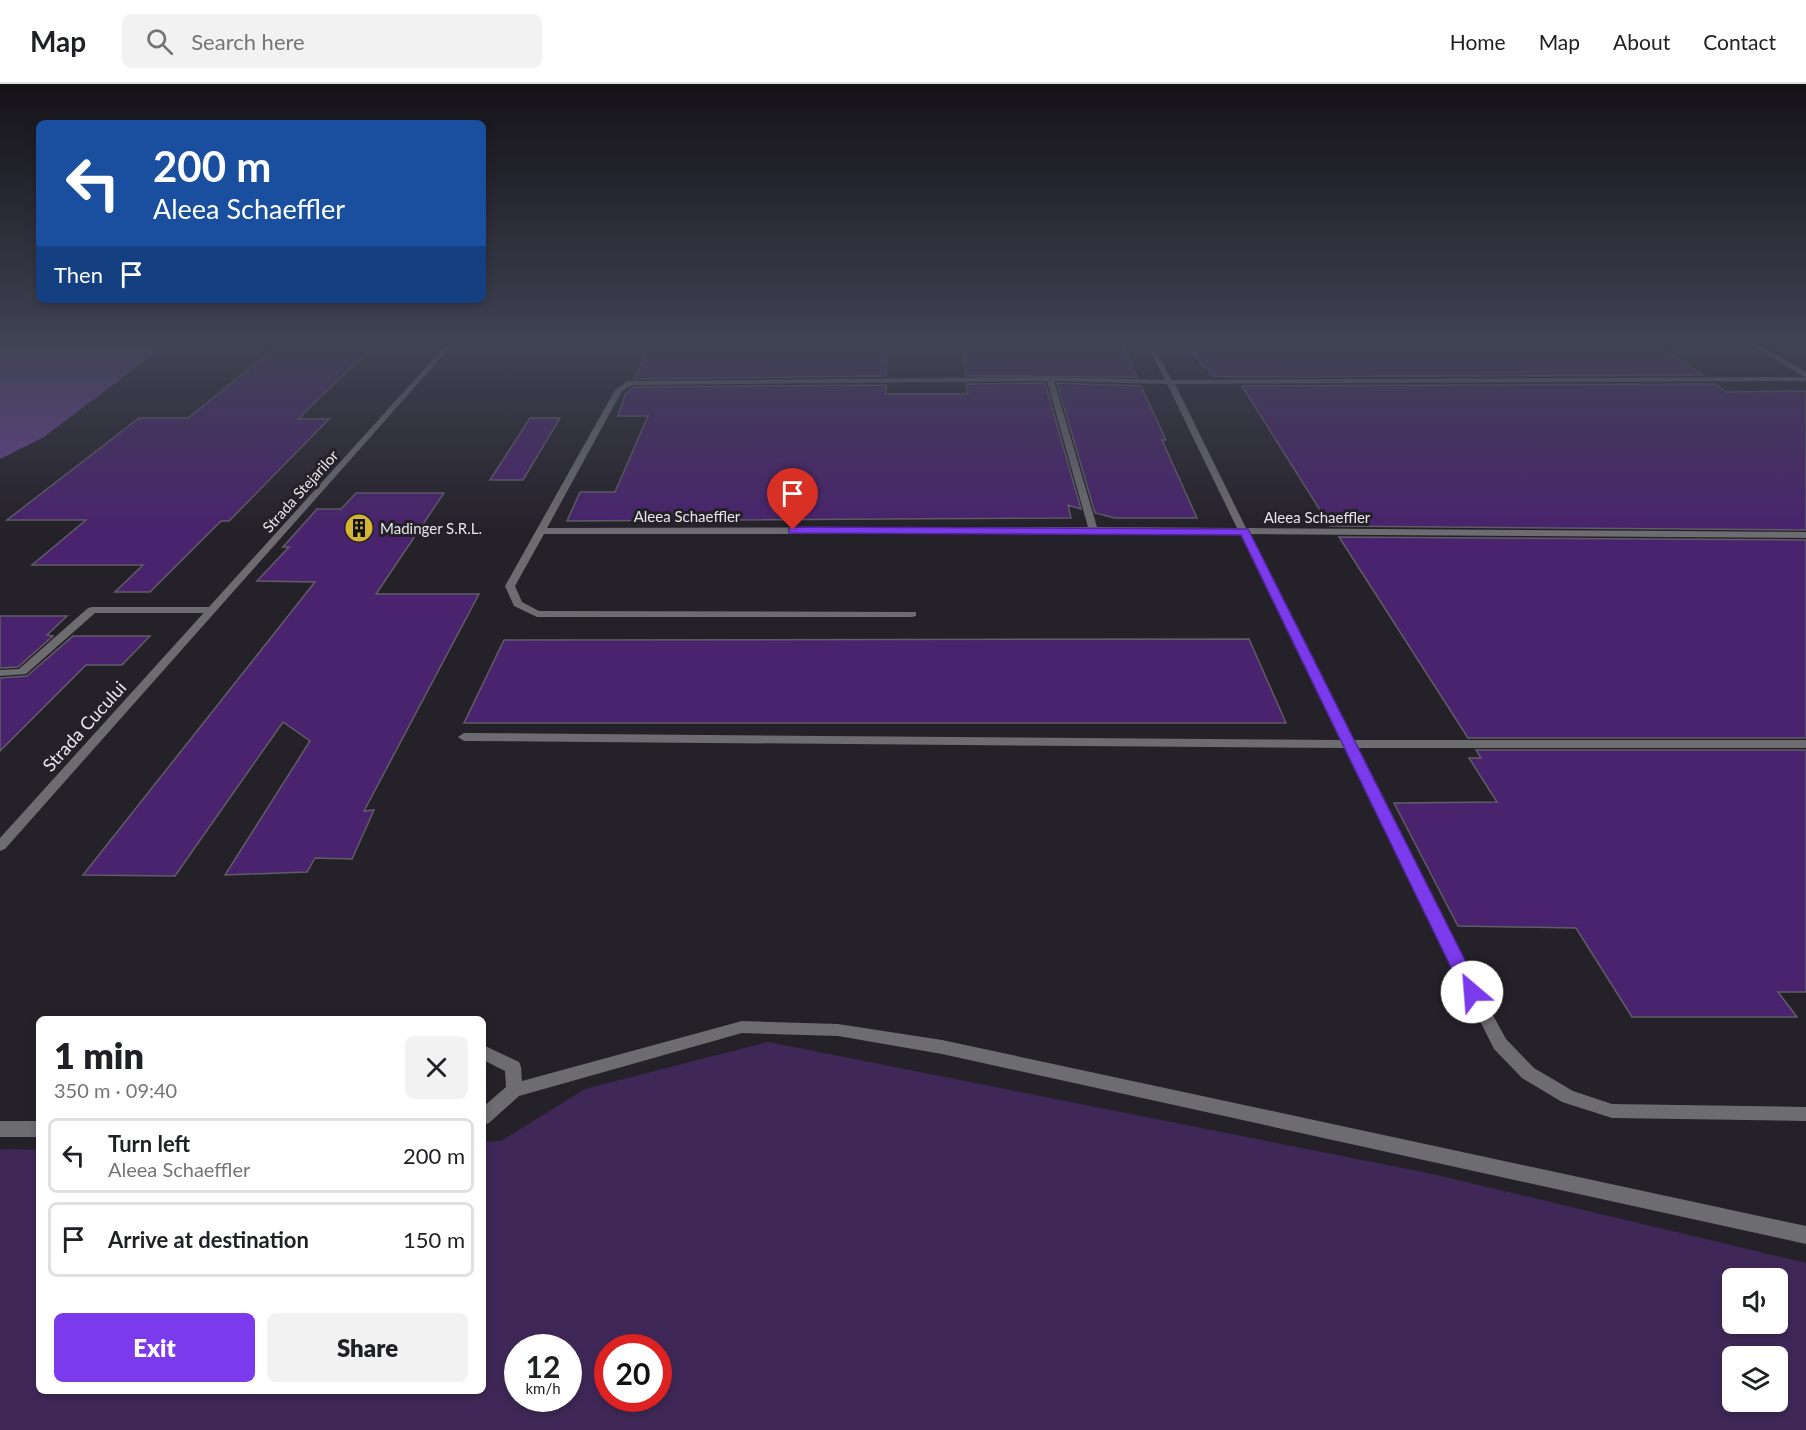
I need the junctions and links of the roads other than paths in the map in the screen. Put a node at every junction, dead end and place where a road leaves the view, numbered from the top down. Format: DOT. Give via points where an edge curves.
graph roads {
  1 [pos="394,407"];
  2 [pos="609,407"];
  3 [pos="1058,407"];
  4 [pos="1182,407"];
  5 [pos="1093,530"];
  6 [pos="539,531"];
  7 [pos="1244,531"];
  8 [pos="1806,535"];
  9 [pos="211,610"];
  10 [pos="912,614"];
  11 [pos="194,629"];
  12 [pos="0,673"];
  13 [pos="464,737"];
  14 [pos="1348,744"];
  15 [pos="1806,744"];
  16 [pos="0,846"];
  17 [pos="486,1054"];
  18 [pos="514,1090"];
  19 [pos="1806,1114"];
  20 [pos="486,1115"];
  21 [pos="0,1129"];
  22 [pos="36,1129"];
  23 [pos="1806,1235"];
  1 -- 9 [label="street, Strada Stejarilor"];
  2 -- 6 [label="street"];
  3 -- 5 [label="street"];
  4 -- 7 [label="street"];
  5 -- 6 [label="street, Aleea Schaeffler"];
  5 -- 7 [label="street, Aleea Schaeffler"];
  6 -- 10 [label="street" via="510,586 518,604 537,614"];
  7 -- 8 [label="street, Aleea Schaeffler"];
  7 -- 14 [label="street"];
  9 -- 11 [label="street, Strada Stejarilor"];
  9 -- 12 [label="street" via="92,610 22,672"];
  11 -- 16 [label="street, Strada Cucului"];
  13 -- 14 [label="street"];
  14 -- 15 [label="street"];
  14 -- 19 [label="street" via="1483,1013 1500,1044 1528,1073 1568,1097 1612,1111"];
  17 -- 18 [label="street" via="513,1067"];
  18 -- 20 [label="street"];
  18 -- 23 [label="street" via="742,1028 838,1030 942,1047"];
  21 -- 22 [label="street"];
}
